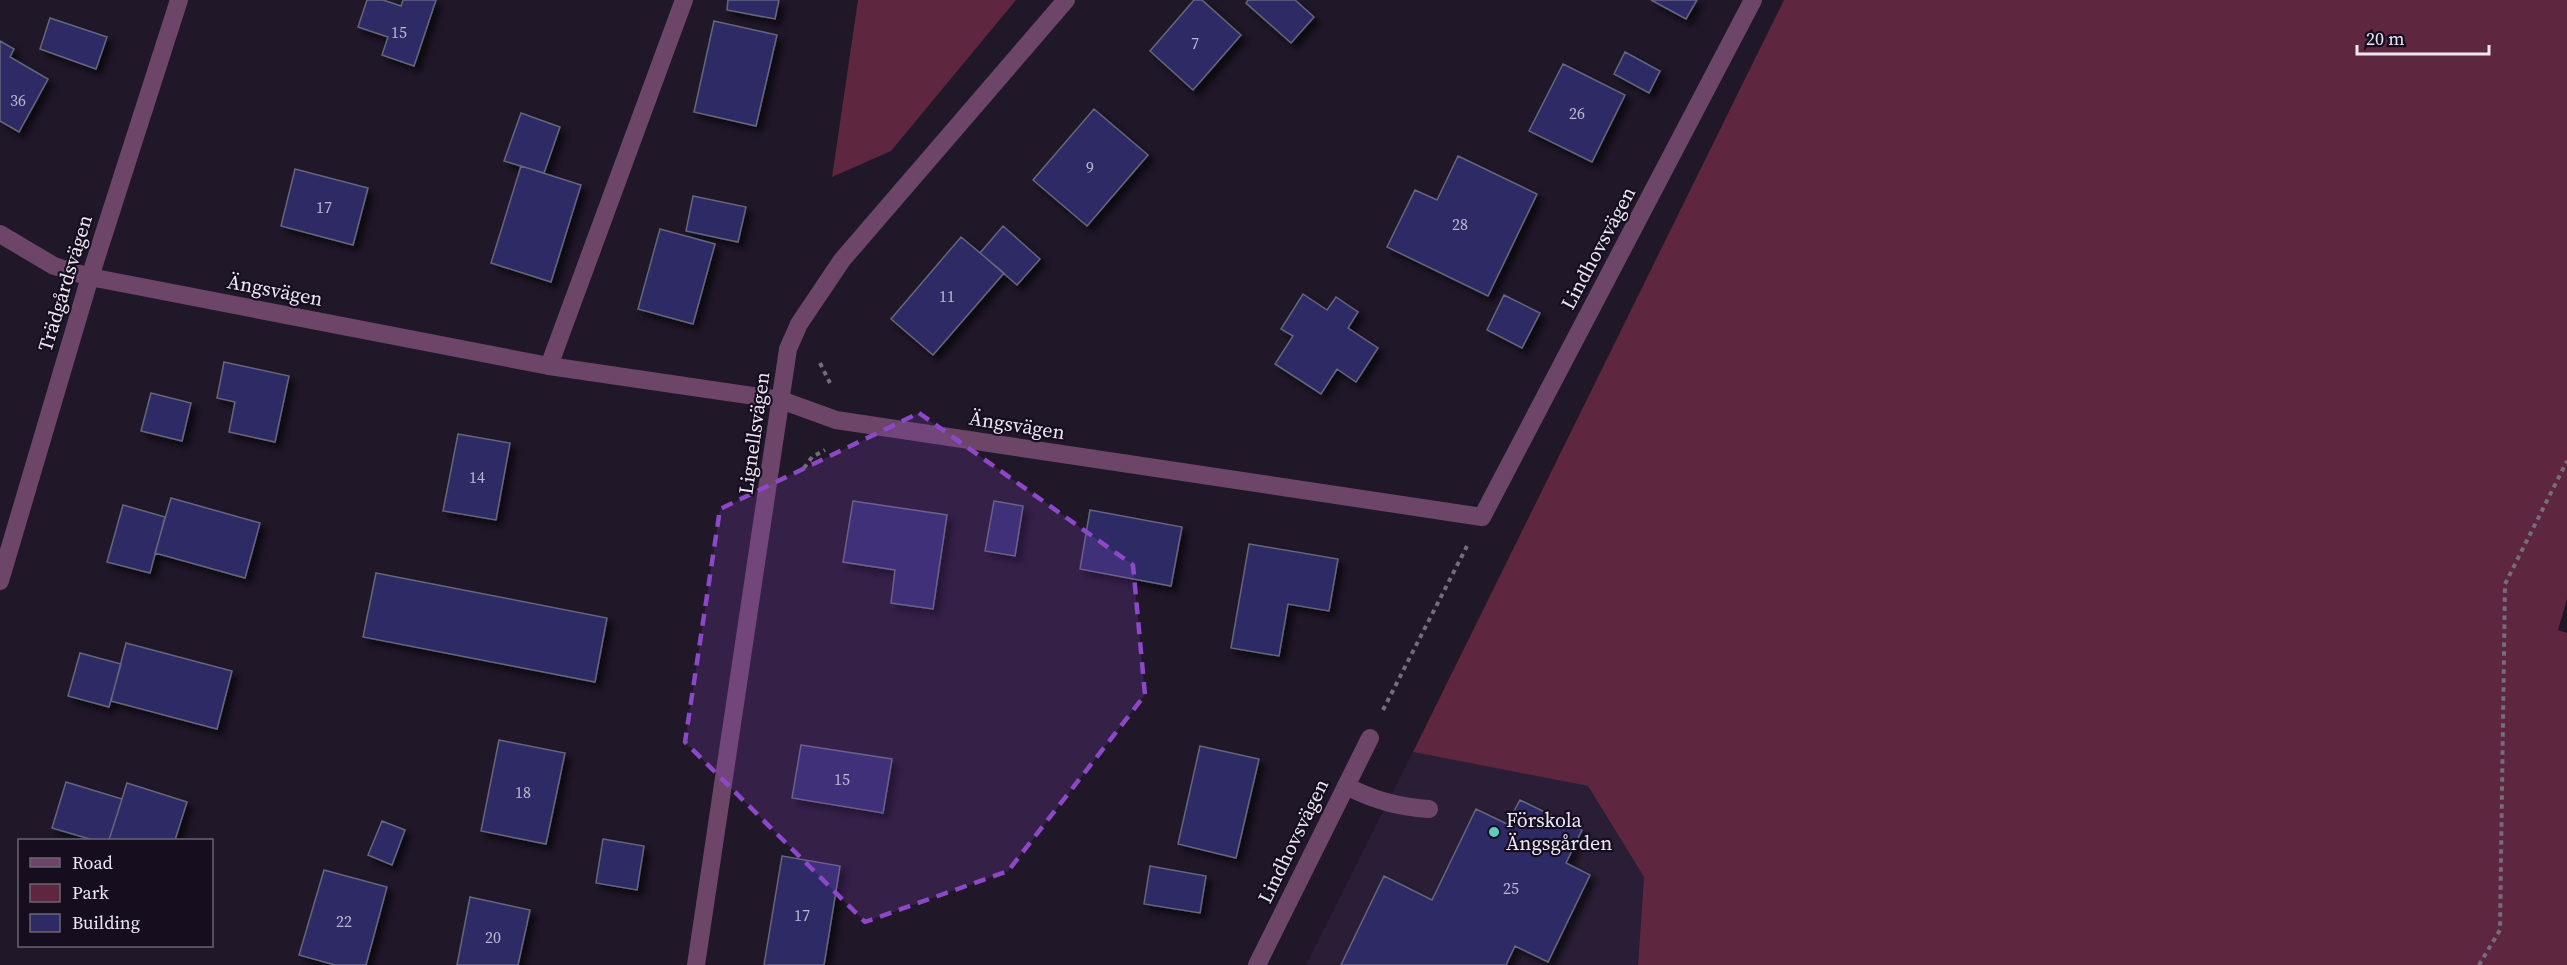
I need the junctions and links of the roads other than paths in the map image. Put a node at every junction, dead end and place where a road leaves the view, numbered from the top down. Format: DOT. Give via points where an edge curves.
graph roads {
  1 [pos="179,0"];
  2 [pos="684,0"];
  3 [pos="1065,0"];
  4 [pos="1753,0"];
  5 [pos="0,234"];
  6 [pos="90,277"];
  7 [pos="549,366"];
  8 [pos="781,400"];
  9 [pos="1482,517"];
  10 [pos="0,581"];
  11 [pos="1370,738"];
  12 [pos="1346,786"];
  13 [pos="1429,809"];
  14 [pos="696,965"];
  15 [pos="1257,965"];
  1 -- 6 [label="street, Trädgårdsvägen"];
  2 -- 7 [label="street"];
  3 -- 8 [label="street, Lignellsvägen" via="842,260 799,324 788,349"];
  4 -- 9 [label="street, Lindhovsvägen"];
  5 -- 6 [label="street, Ängsvägen" via="54,266"];
  6 -- 7 [label="street, Ängsvägen"];
  6 -- 10 [label="street, Trädgårdsvägen"];
  7 -- 8 [label="street, Ängsvägen"];
  8 -- 9 [label="street, Ängsvägen" via="836,420"];
  8 -- 14 [label="street, Lignellsvägen"];
  11 -- 12 [label="street, Lindhovsvägen"];
  12 -- 13 [label="street" via="1374,800"];
  12 -- 15 [label="street, Lindhovsvägen"];
}
